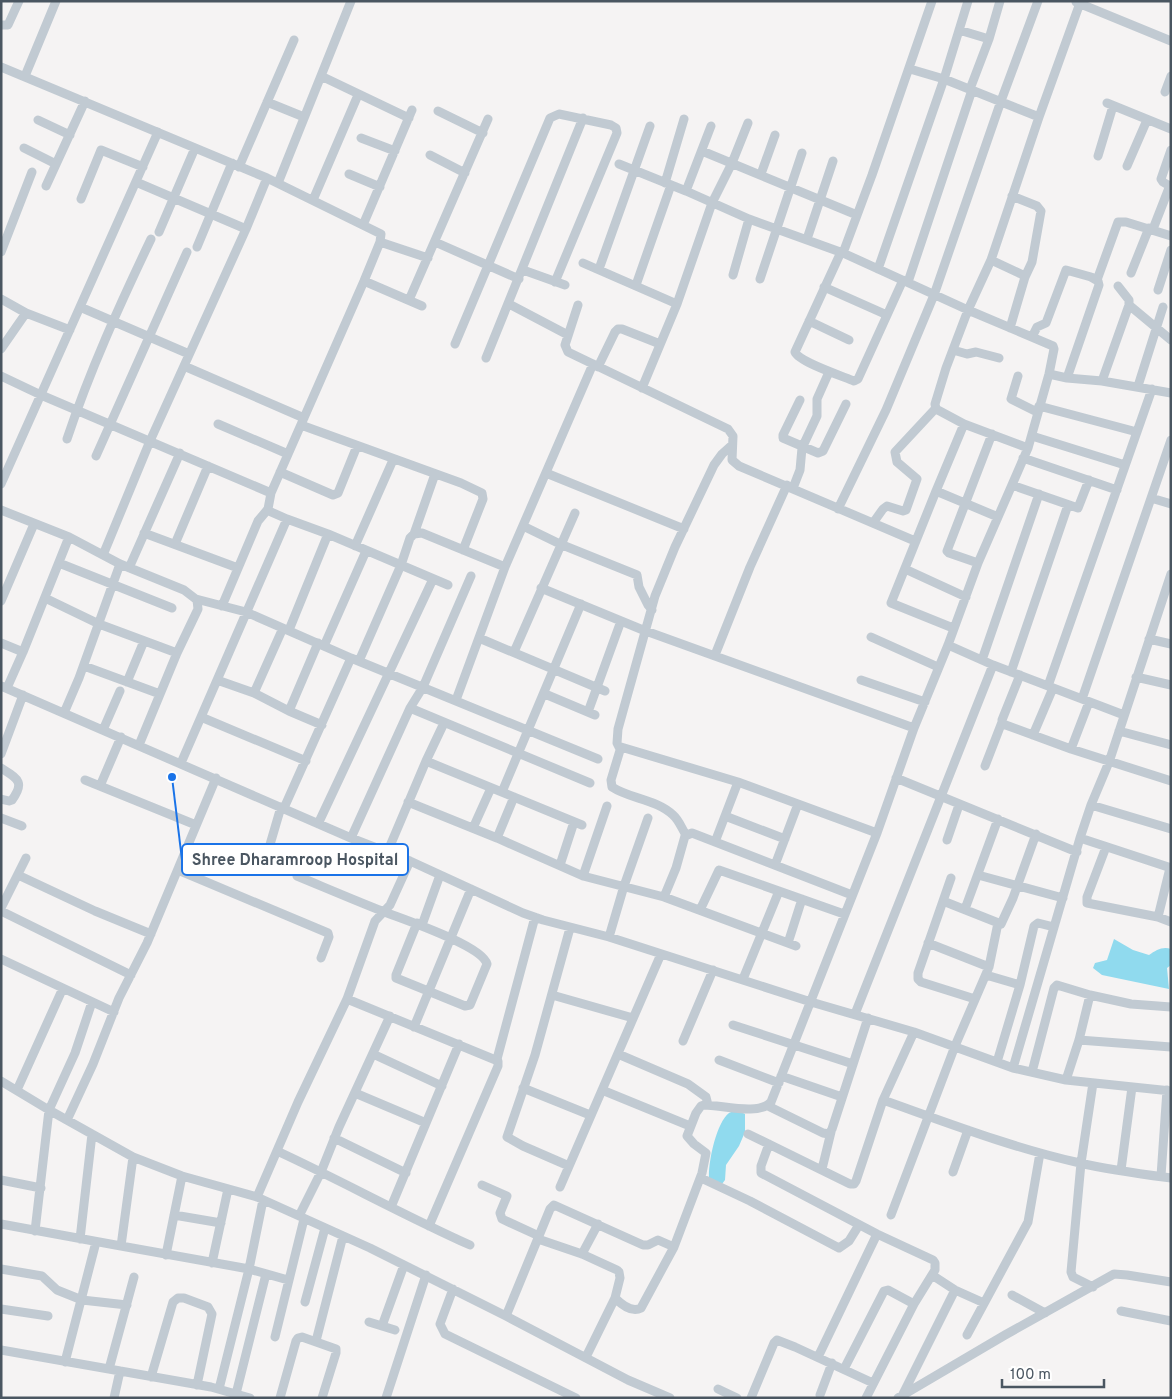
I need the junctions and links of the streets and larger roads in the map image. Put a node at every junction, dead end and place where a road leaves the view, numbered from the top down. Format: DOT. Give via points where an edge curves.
graph roads {
  1 [pos="19,1"];
  2 [pos="56,1"];
  3 [pos="351,1"];
  4 [pos="932,1"];
  5 [pos="968,1"];
  6 [pos="1000,1"];
  7 [pos="1038,1"];
  8 [pos="1078,2"];
  9 [pos="1,25"];
  10 [pos="959,30"];
  11 [pos="294,40"];
  12 [pos="989,40"];
  13 [pos="1171,41"];
  14 [pos="1,67"];
  15 [pos="910,69"];
  16 [pos="24,76"];
  17 [pos="321,76"];
  18 [pos="1171,76"];
  19 [pos="944,79"];
  20 [pos="971,90"];
  21 [pos="1165,92"];
  22 [pos="358,95"];
  23 [pos="85,101"];
  24 [pos="1001,101"];
  25 [pos="268,102"];
  26 [pos="438,111"];
  27 [pos="304,117"];
  28 [pos="1039,117"];
  29 [pos="583,118"];
  30 [pos="488,119"];
  31 [pos="684,119"];
  32 [pos="38,120"];
  33 [pos="1147,120"];
  34 [pos="748,123"];
  35 [pos="650,126"];
  36 [pos="711,126"];
  37 [pos="1171,129"];
  38 [pos="158,132"];
  39 [pos="483,133"];
  40 [pos="70,135"];
  41 [pos="776,135"];
  42 [pos="361,138"];
  43 [pos="24,148"];
  44 [pos="195,148"];
  45 [pos="1171,150"];
  46 [pos="395,151"];
  47 [pos="702,151"];
  48 [pos="802,152"];
  49 [pos="430,156"];
  50 [pos="1098,156"];
  51 [pos="833,161"];
  52 [pos="732,163"];
  53 [pos="56,164"];
  54 [pos="619,164"];
  55 [pos="236,165"];
  56 [pos="1127,166"];
  57 [pos="143,167"];
  58 [pos="634,170"];
  59 [pos="32,172"];
  60 [pos="465,173"];
  61 [pos="350,174"];
  62 [pos="761,174"];
  63 [pos="267,178"];
  64 [pos="136,182"];
  65 [pos="278,183"];
  66 [pos="668,184"];
  67 [pos="46,186"];
  68 [pos="380,187"];
  69 [pos="790,188"];
  70 [pos="686,191"];
  71 [pos="1012,196"];
  72 [pos="173,198"];
  73 [pos="81,199"];
  74 [pos="313,200"];
  75 [pos="821,200"];
  76 [pos="712,203"];
  77 [pos="211,214"];
  78 [pos="857,215"];
  79 [pos="749,218"];
  80 [pos="363,225"];
  81 [pos="6,228"];
  82 [pos="246,229"];
  83 [pos="776,229"];
  84 [pos="1151,229"];
  85 [pos="159,232"];
  86 [pos="1171,236"];
  87 [pos="151,239"];
  88 [pos="807,239"];
  89 [pos="380,242"];
  90 [pos="435,242"];
  91 [pos="197,247"];
  92 [pos="1171,250"];
  93 [pos="1,252"];
  94 [pos="187,252"];
  95 [pos="842,253"];
  96 [pos="428,258"];
  97 [pos="991,260"];
  98 [pos="582,263"];
  99 [pos="488,265"];
  100 [pos="878,269"];
  101 [pos="523,270"];
  102 [pos="599,270"];
  103 [pos="1131,273"];
  104 [pos="733,275"];
  105 [pos="1025,278"];
  106 [pos="519,279"];
  107 [pos="760,279"];
  108 [pos="1097,280"];
  109 [pos="364,281"];
  110 [pos="906,281"];
  111 [pos="555,282"];
  112 [pos="564,285"];
  113 [pos="636,285"];
  114 [pos="1118,286"];
  115 [pos="824,287"];
  116 [pos="1158,290"];
  117 [pos="934,295"];
  118 [pos="1,299"];
  119 [pos="409,300"];
  120 [pos="509,304"];
  121 [pos="677,304"];
  122 [pos="578,305"];
  123 [pos="1129,305"];
  124 [pos="422,306"];
  125 [pos="80,307"];
  126 [pos="1163,307"];
  127 [pos="968,310"];
  128 [pos="26,313"];
  129 [pos="888,315"];
  130 [pos="112,321"];
  131 [pos="809,321"];
  132 [pos="1010,328"];
  133 [pos="1156,328"];
  134 [pos="70,330"];
  135 [pos="568,335"];
  136 [pos="149,337"];
  137 [pos="1032,337"];
  138 [pos="849,340"];
  139 [pos="1171,340"];
  140 [pos="455,344"];
  141 [pos="660,344"];
  142 [pos="1,349"];
  143 [pos="953,350"];
  144 [pos="189,354"];
  145 [pos="486,358"];
  146 [pos="999,358"];
  147 [pos="184,366"];
  148 [pos="596,366"];
  149 [pos="829,372"];
  150 [pos="1049,374"];
  151 [pos="1,376"];
  152 [pos="1018,376"];
  153 [pos="1067,378"];
  154 [pos="1102,381"];
  155 [pos="1138,386"];
  156 [pos="642,388"];
  157 [pos="1152,390"];
  158 [pos="1171,393"];
  159 [pos="41,395"];
  160 [pos="800,400"];
  161 [pos="846,404"];
  162 [pos="936,408"];
  163 [pos="1038,409"];
  164 [pos="77,410"];
  165 [pos="302,422"];
  166 [pos="110,424"];
  167 [pos="218,424"];
  168 [pos="964,424"];
  169 [pos="1137,432"];
  170 [pos="992,434"];
  171 [pos="1032,436"];
  172 [pos="67,439"];
  173 [pos="1171,440"];
  174 [pos="150,441"];
  175 [pos="357,446"];
  176 [pos="732,446"];
  177 [pos="802,448"];
  178 [pos="1028,448"];
  179 [pos="180,454"];
  180 [pos="288,454"];
  181 [pos="96,456"];
  182 [pos="1023,458"];
  183 [pos="393,460"];
  184 [pos="1125,465"];
  185 [pos="208,466"];
  186 [pos="280,472"];
  187 [pos="546,473"];
  188 [pos="435,474"];
  189 [pos="1089,480"];
  190 [pos="1,484"];
  191 [pos="1012,485"];
  192 [pos="790,486"];
  193 [pos="1116,490"];
  194 [pos="936,491"];
  195 [pos="271,493"];
  196 [pos="1038,494"];
  197 [pos="1151,498"];
  198 [pos="965,503"];
  199 [pos="1068,504"];
  200 [pos="1171,504"];
  201 [pos="268,508"];
  202 [pos="838,509"];
  203 [pos="575,513"];
  204 [pos="3,514"];
  205 [pos="998,517"];
  206 [pos="287,519"];
  207 [pos="874,523"];
  208 [pos="34,524"];
  209 [pos="523,526"];
  210 [pos="684,529"];
  211 [pos="144,533"];
  212 [pos="328,534"];
  213 [pos="414,534"];
  214 [pos="69,538"];
  215 [pos="916,541"];
  216 [pos="175,544"];
  217 [pos="560,544"];
  218 [pos="355,546"];
  219 [pos="366,550"];
  220 [pos="463,550"];
  221 [pos="103,555"];
  222 [pos="59,562"];
  223 [pos="978,563"];
  224 [pos="401,565"];
  225 [pos="124,566"];
  226 [pos="238,568"];
  227 [pos="505,568"];
  228 [pos="905,569"];
  229 [pos="1171,574"];
  230 [pos="471,576"];
  231 [pos="433,579"];
  232 [pos="113,584"];
  233 [pos="448,585"];
  234 [pos="541,588"];
  235 [pos="45,598"];
  236 [pos="966,598"];
  237 [pos="196,599"];
  238 [pos="1,601"];
  239 [pos="1166,601"];
  240 [pos="581,604"];
  241 [pos="222,606"];
  242 [pos="172,608"];
  243 [pos="652,610"];
  244 [pos="246,612"];
  245 [pos="621,621"];
  246 [pos="99,624"];
  247 [pos="953,628"];
  248 [pos="286,629"];
  249 [pos="647,631"];
  250 [pos="871,637"];
  251 [pos="479,638"];
  252 [pos="1149,640"];
  253 [pos="144,641"];
  254 [pos="1,644"];
  255 [pos="321,644"];
  256 [pos="1171,644"];
  257 [pos="948,645"];
  258 [pos="24,652"];
  259 [pos="514,652"];
  260 [pos="177,653"];
  261 [pos="715,655"];
  262 [pos="355,659"];
  263 [pos="982,660"];
  264 [pos="993,665"];
  265 [pos="84,666"];
  266 [pos="938,667"];
  267 [pos="554,669"];
  268 [pos="388,672"];
  269 [pos="1011,672"];
  270 [pos="1020,675"];
  271 [pos="1136,677"];
  272 [pos="217,680"];
  273 [pos="861,680"];
  274 [pos="126,682"];
  275 [pos="1171,685"];
  276 [pos="4,687"];
  277 [pos="423,687"];
  278 [pos="1050,687"];
  279 [pos="601,689"];
  280 [pos="120,691"];
  281 [pos="254,693"];
  282 [pos="160,694"];
  283 [pos="545,694"];
  284 [pos="23,695"];
  285 [pos="456,700"];
  286 [pos="1085,700"];
  287 [pos="925,702"];
  288 [pos="410,708"];
  289 [pos="289,711"];
  290 [pos="64,713"];
  291 [pos="1124,715"];
  292 [pos="201,717"];
  293 [pos="1002,722"];
  294 [pos="444,723"];
  295 [pos="322,725"];
  296 [pos="914,728"];
  297 [pos="103,730"];
  298 [pos="529,730"];
  299 [pos="1119,731"];
  300 [pos="1033,735"];
  301 [pos="120,737"];
  302 [pos="139,745"];
  303 [pos="1171,745"];
  304 [pos="620,749"];
  305 [pos="1071,749"];
  306 [pos="519,753"];
  307 [pos="1,754"];
  308 [pos="598,759"];
  309 [pos="306,761"];
  310 [pos="426,761"];
  311 [pos="1109,762"];
  312 [pos="181,763"];
  313 [pos="985,766"];
  314 [pos="1,768"];
  315 [pos="216,778"];
  316 [pos="896,778"];
  317 [pos="85,780"];
  318 [pos="738,782"];
  319 [pos="1171,782"];
  320 [pos="590,783"];
  321 [pos="100,786"];
  322 [pos="492,788"];
  323 [pos="502,792"];
  324 [pos="942,797"];
  325 [pos="514,798"];
  326 [pos="1,799"];
  327 [pos="408,802"];
  328 [pos="798,804"];
  329 [pos="959,805"];
  330 [pos="1091,805"];
  331 [pos="607,806"];
  332 [pos="283,808"];
  333 [pos="725,816"];
  334 [pos="1,818"];
  335 [pos="648,818"];
  336 [pos="998,819"];
  337 [pos="318,824"];
  338 [pos="22,826"];
  339 [pos="196,826"];
  340 [pos="473,828"];
  341 [pos="1171,829"];
  342 [pos="877,833"];
  343 [pos="1036,834"];
  344 [pos="686,835"];
  345 [pos="351,838"];
  346 [pos="497,838"];
  347 [pos="1080,838"];
  348 [pos="785,839"];
  349 [pos="947,840"];
  350 [pos="715,842"];
  351 [pos="1106,847"];
  352 [pos="387,852"];
  353 [pos="1077,852"];
  354 [pos="26,858"];
  355 [pos="410,861"];
  356 [pos="264,865"];
  357 [pos="775,865"];
  358 [pos="560,866"];
  359 [pos="1171,868"];
  360 [pos="178,870"];
  361 [pos="18,874"];
  362 [pos="440,875"];
  363 [pos="978,875"];
  364 [pos="297,876"];
  365 [pos="583,876"];
  366 [pos="951,878"];
  367 [pos="1017,885"];
  368 [pos="624,886"];
  369 [pos="471,889"];
  370 [pos="779,891"];
  371 [pos="852,894"];
  372 [pos="664,897"];
  373 [pos="1063,898"];
  374 [pos="802,899"];
  375 [pos="943,901"];
  376 [pos="1,909"];
  377 [pos="965,909"];
  378 [pos="700,910"];
  379 [pos="384,912"];
  380 [pos="844,914"];
  381 [pos="1158,917"];
  382 [pos="535,918"];
  383 [pos="1171,922"];
  384 [pos="998,923"];
  385 [pos="419,924"];
  386 [pos="1054,927"];
  387 [pos="570,928"];
  388 [pos="762,932"];
  389 [pos="151,934"];
  390 [pos="609,937"];
  391 [pos="452,939"];
  392 [pos="928,943"];
  393 [pos="661,954"];
  394 [pos="321,958"];
  395 [pos="1,959"];
  396 [pos="713,970"];
  397 [pos="987,971"];
  398 [pos="131,974"];
  399 [pos="743,979"];
  400 [pos="1020,985"];
  401 [pos="63,988"];
  402 [pos="429,992"];
  403 [pos="552,995"];
  404 [pos="1090,995"];
  405 [pos="347,999"];
  406 [pos="975,1000"];
  407 [pos="92,1002"];
  408 [pos="811,1002"];
  409 [pos="1171,1006"];
  410 [pos="114,1012"];
  411 [pos="855,1014"];
  412 [pos="390,1016"];
  413 [pos="633,1018"];
  414 [pos="868,1018"];
  415 [pos="733,1025"];
  416 [pos="414,1027"];
  417 [pos="914,1032"];
  418 [pos="1079,1040"];
  419 [pos="683,1042"];
  420 [pos="459,1044"];
  421 [pos="795,1044"];
  422 [pos="955,1046"];
  423 [pos="1171,1047"];
  424 [pos="373,1054"];
  425 [pos="618,1054"];
  426 [pos="497,1059"];
  427 [pos="719,1060"];
  428 [pos="997,1062"];
  429 [pos="854,1064"];
  430 [pos="1013,1068"];
  431 [pos="1032,1072"];
  432 [pos="780,1080"];
  433 [pos="1066,1080"];
  434 [pos="1,1081"];
  435 [pos="1093,1083"];
  436 [pos="442,1086"];
  437 [pos="1132,1087"];
  438 [pos="524,1088"];
  439 [pos="17,1090"];
  440 [pos="602,1090"];
  441 [pos="1169,1091"];
  442 [pos="355,1093"];
  443 [pos="842,1097"];
  444 [pos="883,1100"];
  445 [pos="708,1105"];
  446 [pos="768,1106"];
  447 [pos="49,1110"];
  448 [pos="590,1115"];
  449 [pos="928,1116"];
  450 [pos="67,1120"];
  451 [pos="426,1123"];
  452 [pos="690,1126"];
  453 [pos="968,1130"];
  454 [pos="831,1132"];
  455 [pos="92,1134"];
  456 [pos="748,1134"];
  457 [pos="334,1138"];
  458 [pos="769,1144"];
  459 [pos="277,1151"];
  460 [pos="1040,1152"];
  461 [pos="133,1157"];
  462 [pos="1081,1163"];
  463 [pos="569,1166"];
  464 [pos="822,1169"];
  465 [pos="1121,1170"];
  466 [pos="322,1172"];
  467 [pos="953,1172"];
  468 [pos="406,1173"];
  469 [pos="182,1176"];
  470 [pos="1161,1176"];
  471 [pos="701,1178"];
  472 [pos="1171,1178"];
  473 [pos="1,1180"];
  474 [pos="482,1185"];
  475 [pos="560,1187"];
  476 [pos="40,1188"];
  477 [pos="228,1189"];
  478 [pos="260,1199"];
  479 [pos="391,1207"];
  480 [pos="891,1214"];
  481 [pos="174,1215"];
  482 [pos="302,1218"];
  483 [pos="221,1223"];
  484 [pos="1,1224"];
  485 [pos="598,1224"];
  486 [pos="859,1225"];
  487 [pos="429,1226"];
  488 [pos="325,1228"];
  489 [pos="35,1231"];
  490 [pos="876,1234"];
  491 [pos="343,1236"];
  492 [pos="538,1237"];
  493 [pos="80,1239"];
  494 [pos="96,1242"];
  495 [pos="470,1245"];
  496 [pos="121,1246"];
  497 [pos="674,1247"];
  498 [pos="582,1254"];
  499 [pos="166,1255"];
  500 [pos="212,1263"];
  501 [pos="404,1265"];
  502 [pos="1,1269"];
  503 [pos="248,1269"];
  504 [pos="266,1274"];
  505 [pos="426,1275"];
  506 [pos="932,1275"];
  507 [pos="134,1277"];
  508 [pos="288,1280"];
  509 [pos="1171,1282"];
  510 [pos="1093,1287"];
  511 [pos="453,1290"];
  512 [pos="955,1290"];
  513 [pos="1012,1295"];
  514 [pos="615,1298"];
  515 [pos="82,1300"];
  516 [pos="305,1302"];
  517 [pos="984,1303"];
  518 [pos="914,1304"];
  519 [pos="127,1305"];
  520 [pos="1,1309"];
  521 [pos="1121,1310"];
  522 [pos="1045,1313"];
  523 [pos="48,1316"];
  524 [pos="506,1316"];
  525 [pos="1171,1321"];
  526 [pos="369,1322"];
  527 [pos="382,1326"];
  528 [pos="395,1330"];
  529 [pos="966,1335"];
  530 [pos="274,1337"];
  531 [pos="316,1341"];
  532 [pos="1,1350"];
  533 [pos="586,1357"];
  534 [pos="818,1358"];
  535 [pos="65,1362"];
  536 [pos="832,1364"];
  537 [pos="109,1369"];
  538 [pos="844,1369"];
  539 [pos="120,1371"];
  540 [pos="151,1377"];
  541 [pos="873,1383"];
  542 [pos="197,1385"];
  543 [pos="215,1388"];
  544 [pos="718,1389"];
  545 [pos="236,1394"];
  546 [pos="653,1395"];
  547 [pos="247,1397"];
  548 [pos="822,1397"];
  549 [pos="900,1397"];
  550 [pos="114,1398"];
  551 [pos="208,1398"];
  552 [pos="280,1398"];
  553 [pos="322,1398"];
  554 [pos="386,1398"];
  555 [pos="576,1398"];
  556 [pos="670,1398"];
  557 [pos="737,1398"];
  558 [pos="751,1398"];
  559 [pos="866,1398"];
  1 -- 9 [label="street" via="11,21 8,25"];
  2 -- 16 [label="street"];
  3 -- 17 [label="street"];
  4 -- 15 [label="street"];
  5 -- 10 [label="street"];
  6 -- 12 [label="street"];
  7 -- 24 [label="street"];
  8 -- 13 [label="street"];
  8 -- 28 [label="street"];
  10 -- 12 [label="street"];
  10 -- 19 [label="street"];
  11 -- 25 [label="street"];
  12 -- 20 [label="street"];
  14 -- 16 [label="street"];
  15 -- 19 [label="street"];
  15 -- 78 [label="street"];
  16 -- 23 [label="street"];
  17 -- 22 [label="street"];
  17 -- 27 [label="street"];
  18 -- 21 [label="street"];
  19 -- 20 [label="street"];
  19 -- 100 [label="street"];
  20 -- 24 [label="street"];
  20 -- 110 [label="street"];
  22 -- 46 [label="street" via="411,114"];
  22 -- 74 [label="street"];
  23 -- 38 [label="street"];
  23 -- 40 [label="street"];
  24 -- 28 [label="street"];
  24 -- 117 [label="street"];
  25 -- 27 [label="street"];
  25 -- 55 [label="street"];
  26 -- 39 [label="street"];
  27 -- 65 [label="street"];
  28 -- 71 [label="street"];
  29 -- 99 [label="street" via="559,114 550,118"];
  29 -- 101 [label="street"];
  29 -- 111 [label="street" via="612,125 617,133"];
  30 -- 39 [label="street"];
  31 -- 66 [label="street"];
  32 -- 40 [label="street"];
  33 -- 37 [label="street"];
  33 -- 50 [label="street" via="1110,105"];
  33 -- 56 [label="street"];
  34 -- 52 [label="street"];
  35 -- 58 [label="street"];
  36 -- 47 [label="street"];
  38 -- 44 [label="street"];
  38 -- 57 [label="street"];
  39 -- 60 [label="street"];
  40 -- 53 [label="street"];
  41 -- 62 [label="street"];
  42 -- 46 [label="street"];
  43 -- 53 [label="street"];
  44 -- 55 [label="street"];
  44 -- 72 [label="street"];
  45 -- 84 [label="street" via="1161,179 1169,188"];
  46 -- 68 [label="street"];
  47 -- 52 [label="street"];
  47 -- 70 [label="street"];
  48 -- 69 [label="street"];
  49 -- 60 [label="street"];
  51 -- 75 [label="street"];
  52 -- 62 [label="street"];
  52 -- 76 [label="street"];
  53 -- 67 [label="street"];
  54 -- 58 [label="street"];
  55 -- 63 [label="street"];
  55 -- 77 [label="street"];
  57 -- 64 [label="street"];
  57 -- 73 [label="street" via="101,150"];
  58 -- 66 [label="street"];
  58 -- 102 [label="street"];
  59 -- 81 [label="street"];
  60 -- 90 [label="street"];
  61 -- 68 [label="street"];
  62 -- 69 [label="street"];
  63 -- 65 [label="street"];
  63 -- 82 [label="street"];
  64 -- 72 [label="street"];
  64 -- 125 [label="street"];
  65 -- 74 [label="street"];
  66 -- 70 [label="street"];
  66 -- 113 [label="street"];
  68 -- 80 [label="street"];
  69 -- 75 [label="street"];
  69 -- 83 [label="street"];
  70 -- 76 [label="street"];
  71 -- 97 [label="street"];
  71 -- 105 [label="street" via="1037,206 1041,212 1032,262"];
  72 -- 77 [label="street"];
  72 -- 85 [label="street"];
  74 -- 80 [label="street"];
  75 -- 78 [label="street"];
  75 -- 88 [label="street"];
  76 -- 79 [label="street"];
  76 -- 121 [label="street"];
  77 -- 82 [label="street"];
  77 -- 91 [label="street"];
  78 -- 95 [label="street"];
  79 -- 83 [label="street"];
  79 -- 104 [label="street"];
  80 -- 89 [label="street" via="381,234"];
  81 -- 93 [label="street"];
  82 -- 144 [label="street"];
  83 -- 88 [label="street"];
  83 -- 107 [label="street"];
  84 -- 86 [label="street"];
  84 -- 103 [label="street"];
  84 -- 108 [label="street" via="1118,222"];
  87 -- 130 [label="street"];
  88 -- 95 [label="street"];
  89 -- 96 [label="street"];
  89 -- 109 [label="street"];
  90 -- 96 [label="street"];
  90 -- 99 [label="street"];
  92 -- 116 [label="street"];
  94 -- 136 [label="street"];
  95 -- 100 [label="street"];
  95 -- 115 [label="street"];
  96 -- 119 [label="street"];
  97 -- 105 [label="street"];
  97 -- 127 [label="street"];
  98 -- 102 [label="street"];
  99 -- 106 [label="street"];
  99 -- 140 [label="street"];
  100 -- 110 [label="street"];
  101 -- 106 [label="street"];
  101 -- 111 [label="street"];
  102 -- 113 [label="street"];
  105 -- 132 [label="street"];
  106 -- 120 [label="street"];
  108 -- 137 [label="street" via="1066,270 1046,323 1037,327"];
  108 -- 153 [label="street" via="1099,285"];
  109 -- 119 [label="street"];
  109 -- 165 [label="street"];
  110 -- 117 [label="street"];
  110 -- 129 [label="street"];
  111 -- 112 [label="street"];
  113 -- 121 [label="street"];
  114 -- 123 [label="street" via="1129,300"];
  115 -- 129 [label="street"];
  115 -- 131 [label="street"];
  117 -- 127 [label="street"];
  117 -- 202 [label="street" via="886,410"];
  118 -- 128 [label="street"];
  119 -- 124 [label="street"];
  120 -- 135 [label="street"];
  120 -- 145 [label="street"];
  121 -- 141 [label="street"];
  122 -- 135 [label="street"];
  123 -- 133 [label="street"];
  123 -- 154 [label="street"];
  125 -- 130 [label="street"];
  125 -- 134 [label="street"];
  126 -- 133 [label="street"];
  127 -- 132 [label="street"];
  127 -- 143 [label="street"];
  128 -- 134 [label="street"];
  128 -- 142 [label="street"];
  129 -- 149 [label="street" via="858,379 854,381"];
  130 -- 136 [label="street"];
  130 -- 164 [label="street"];
  131 -- 138 [label="street"];
  131 -- 149 [label="street" via="795,354"];
  132 -- 137 [label="street"];
  133 -- 139 [label="street"];
  133 -- 155 [label="street"];
  134 -- 159 [label="street"];
  135 -- 148 [label="street" via="565,345 568,352"];
  136 -- 144 [label="street"];
  136 -- 166 [label="street"];
  137 -- 150 [label="street" via="1054,347"];
  141 -- 148 [label="street" via="618,329"];
  141 -- 156 [label="street"];
  143 -- 146 [label="street"];
  143 -- 162 [label="street"];
  144 -- 147 [label="street"];
  147 -- 165 [label="street"];
  147 -- 174 [label="street"];
  148 -- 156 [label="street"];
  148 -- 187 [label="street"];
  149 -- 177 [label="street" via="817,399 818,416"];
  150 -- 153 [label="street"];
  150 -- 163 [label="street"];
  151 -- 159 [label="street"];
  152 -- 163 [label="street" via="1011,399"];
  153 -- 154 [label="street"];
  154 -- 155 [label="street"];
  155 -- 157 [label="street"];
  156 -- 176 [label="street" via="728,429 733,436"];
  157 -- 158 [label="street"];
  157 -- 169 [label="street"];
  159 -- 164 [label="street"];
  159 -- 190 [label="street"];
  160 -- 177 [label="street" via="782,437"];
  161 -- 177 [label="street" via="822,453"];
  162 -- 168 [label="street"];
  162 -- 207 [label="street" via="896,448 897,462 917,479 906,510 887,506"];
  163 -- 169 [label="street"];
  163 -- 171 [label="street"];
  164 -- 166 [label="street"];
  164 -- 172 [label="street"];
  165 -- 175 [label="street"];
  165 -- 180 [label="street"];
  166 -- 174 [label="street"];
  166 -- 181 [label="street"];
  167 -- 180 [label="street"];
  168 -- 170 [label="street"];
  168 -- 194 [label="street"];
  169 -- 184 [label="street"];
  170 -- 178 [label="street"];
  170 -- 198 [label="street"];
  171 -- 178 [label="street"];
  171 -- 184 [label="street"];
  173 -- 197 [label="street"];
  174 -- 179 [label="street"];
  174 -- 221 [label="street"];
  175 -- 183 [label="street"];
  175 -- 186 [label="street" via="336,495"];
  176 -- 192 [label="street" via="734,463"];
  176 -- 210 [label="street" via="718,459"];
  177 -- 192 [label="street" via="800,470"];
  178 -- 182 [label="street"];
  179 -- 185 [label="street"];
  179 -- 211 [label="street"];
  180 -- 186 [label="street"];
  182 -- 189 [label="street"];
  182 -- 191 [label="street"];
  183 -- 188 [label="street"];
  183 -- 218 [label="street"];
  184 -- 193 [label="street"];
  185 -- 195 [label="street"];
  185 -- 216 [label="street"];
  186 -- 195 [label="street"];
  187 -- 209 [label="street"];
  187 -- 210 [label="street"];
  188 -- 213 [label="street"];
  188 -- 220 [label="street" via="483,495"];
  189 -- 193 [label="street"];
  189 -- 199 [label="street" via="1079,508"];
  191 -- 196 [label="street"];
  191 -- 205 [label="street"];
  192 -- 202 [label="street"];
  192 -- 261 [label="street" via="750,567"];
  193 -- 278 [label="street"];
  194 -- 198 [label="street"];
  194 -- 215 [label="street"];
  195 -- 201 [label="street"];
  196 -- 199 [label="street"];
  196 -- 263 [label="street"];
  197 -- 200 [label="street"];
  197 -- 286 [label="street"];
  198 -- 205 [label="street"];
  198 -- 223 [label="street" via="947,551"];
  199 -- 269 [label="street"];
  201 -- 206 [label="street"];
  201 -- 226 [label="street" via="258,521"];
  202 -- 207 [label="street"];
  203 -- 217 [label="street"];
  204 -- 208 [label="street"];
  205 -- 223 [label="street"];
  206 -- 212 [label="street"];
  206 -- 244 [label="street"];
  207 -- 215 [label="street"];
  208 -- 214 [label="street"];
  208 -- 238 [label="street"];
  209 -- 217 [label="street"];
  209 -- 227 [label="street"];
  210 -- 243 [label="street"];
  211 -- 216 [label="street"];
  211 -- 225 [label="street"];
  212 -- 218 [label="street"];
  212 -- 248 [label="street"];
  213 -- 220 [label="street" via="422,533"];
  213 -- 224 [label="street"];
  214 -- 221 [label="street"];
  214 -- 222 [label="street"];
  215 -- 228 [label="street"];
  216 -- 226 [label="street"];
  217 -- 234 [label="street"];
  217 -- 243 [label="street" via="637,575 639,587"];
  218 -- 219 [label="street"];
  219 -- 224 [label="street"];
  219 -- 255 [label="street"];
  220 -- 227 [label="street"];
  221 -- 225 [label="street"];
  222 -- 232 [label="street"];
  222 -- 235 [label="street"];
  223 -- 236 [label="street"];
  224 -- 231 [label="street"];
  224 -- 262 [label="street"];
  225 -- 232 [label="street"];
  225 -- 237 [label="street" via="184,590"];
  226 -- 241 [label="street"];
  227 -- 251 [label="street"];
  228 -- 236 [label="street"];
  228 -- 247 [label="street" via="891,602"];
  229 -- 239 [label="street"];
  230 -- 277 [label="street"];
  231 -- 233 [label="street"];
  231 -- 268 [label="street"];
  232 -- 242 [label="street"];
  232 -- 246 [label="street"];
  234 -- 240 [label="street"];
  234 -- 259 [label="street"];
  235 -- 246 [label="street"];
  235 -- 258 [label="street"];
  236 -- 247 [label="street"];
  237 -- 241 [label="street"];
  237 -- 260 [label="street" via="198,609"];
  239 -- 252 [label="street"];
  240 -- 245 [label="street"];
  240 -- 267 [label="street"];
  241 -- 244 [label="street"];
  243 -- 249 [label="street"];
  244 -- 248 [label="street"];
  244 -- 272 [label="street"];
  245 -- 249 [label="street"];
  245 -- 279 [label="street"];
  246 -- 253 [label="street"];
  246 -- 265 [label="street"];
  247 -- 257 [label="street"];
  248 -- 255 [label="street"];
  248 -- 281 [label="street"];
  249 -- 261 [label="street"];
  249 -- 304 [label="street" via="618,729"];
  250 -- 266 [label="street"];
  251 -- 259 [label="street"];
  251 -- 285 [label="street"];
  252 -- 256 [label="street"];
  252 -- 271 [label="street"];
  253 -- 260 [label="street"];
  253 -- 274 [label="street"];
  254 -- 258 [label="street"];
  255 -- 262 [label="street"];
  255 -- 289 [label="street"];
  257 -- 263 [label="street"];
  257 -- 266 [label="street"];
  258 -- 276 [label="street"];
  259 -- 267 [label="street"];
  260 -- 282 [label="street"];
  261 -- 296 [label="street"];
  262 -- 268 [label="street"];
  262 -- 295 [label="street"];
  263 -- 264 [label="street"];
  264 -- 269 [label="street"];
  264 -- 324 [label="street"];
  265 -- 274 [label="street"];
  265 -- 290 [label="street"];
  266 -- 287 [label="street"];
  267 -- 279 [label="street"];
  267 -- 283 [label="street"];
  268 -- 277 [label="street"];
  268 -- 337 [label="street"];
  269 -- 270 [label="street"];
  270 -- 278 [label="street"];
  270 -- 293 [label="street"];
  271 -- 275 [label="street"];
  271 -- 291 [label="street"];
  272 -- 281 [label="street"];
  272 -- 292 [label="street"];
  273 -- 287 [label="street"];
  274 -- 282 [label="street"];
  276 -- 284 [label="street"];
  277 -- 285 [label="street"];
  277 -- 288 [label="street"];
  278 -- 286 [label="street"];
  278 -- 300 [label="street"];
  279 -- 283 [label="street" via="591,713"];
  280 -- 297 [label="street"];
  281 -- 289 [label="street"];
  282 -- 302 [label="street"];
  283 -- 298 [label="street"];
  284 -- 290 [label="street"];
  284 -- 307 [label="street"];
  285 -- 298 [label="street"];
  286 -- 291 [label="street"];
  286 -- 305 [label="street"];
  287 -- 296 [label="street"];
  288 -- 294 [label="street"];
  288 -- 345 [label="street"];
  289 -- 295 [label="street"];
  290 -- 297 [label="street"];
  291 -- 299 [label="street"];
  292 -- 309 [label="street"];
  292 -- 312 [label="street"];
  293 -- 300 [label="street"];
  293 -- 313 [label="street"];
  294 -- 306 [label="street"];
  294 -- 310 [label="street"];
  295 -- 309 [label="street"];
  296 -- 316 [label="street"];
  297 -- 301 [label="street"];
  298 -- 306 [label="street"];
  298 -- 308 [label="street"];
  299 -- 303 [label="street"];
  299 -- 311 [label="street"];
  300 -- 305 [label="street"];
  301 -- 302 [label="street"];
  301 -- 321 [label="street"];
  302 -- 312 [label="street"];
  304 -- 318 [label="street" via="624,747"];
  304 -- 344 [label="street" via="612,787 669,812"];
  305 -- 311 [label="street"];
  306 -- 320 [label="street"];
  306 -- 323 [label="street"];
  309 -- 332 [label="street"];
  310 -- 322 [label="street"];
  310 -- 327 [label="street"];
  311 -- 319 [label="street"];
  311 -- 330 [label="street"];
  312 -- 315 [label="street"];
  314 -- 326 [label="street" via="17,778 19,786 12,800"];
  315 -- 332 [label="street"];
  315 -- 339 [label="street"];
  316 -- 324 [label="street"];
  316 -- 342 [label="street"];
  317 -- 321 [label="street"];
  318 -- 328 [label="street"];
  318 -- 333 [label="street"];
  321 -- 339 [label="street"];
  322 -- 323 [label="street"];
  322 -- 340 [label="street"];
  323 -- 325 [label="street"];
  324 -- 329 [label="street"];
  324 -- 411 [label="street"];
  325 -- 346 [label="street"];
  325 -- 358 [label="street" via="578,823"];
  327 -- 340 [label="street"];
  327 -- 352 [label="street"];
  328 -- 342 [label="street"];
  328 -- 348 [label="street"];
  329 -- 336 [label="street"];
  329 -- 349 [label="street"];
  330 -- 341 [label="street"];
  330 -- 347 [label="street"];
  331 -- 365 [label="street"];
  332 -- 337 [label="street"];
  332 -- 356 [label="street"];
  333 -- 348 [label="street"];
  333 -- 350 [label="street"];
  334 -- 338 [label="street"];
  335 -- 368 [label="street"];
  336 -- 343 [label="street"];
  336 -- 363 [label="street"];
  337 -- 345 [label="street"];
  339 -- 360 [label="street"];
  340 -- 346 [label="street"];
  342 -- 371 [label="street"];
  343 -- 353 [label="street"];
  343 -- 367 [label="street"];
  344 -- 350 [label="street" via="692,833"];
  344 -- 372 [label="street"];
  345 -- 352 [label="street"];
  346 -- 358 [label="street"];
  347 -- 351 [label="street"];
  347 -- 353 [label="street"];
  348 -- 357 [label="street"];
  350 -- 357 [label="street"];
  351 -- 359 [label="street"];
  351 -- 381 [label="street" via="1087,903"];
  352 -- 355 [label="street"];
  353 -- 373 [label="street"];
  354 -- 361 [label="street"];
  355 -- 362 [label="street"];
  355 -- 379 [label="street"];
  357 -- 371 [label="street"];
  358 -- 365 [label="street"];
  359 -- 381 [label="street"];
  360 -- 389 [label="street"];
  360 -- 394 [label="street" via="328,934"];
  361 -- 376 [label="street"];
  361 -- 389 [label="street"];
  362 -- 369 [label="street"];
  362 -- 385 [label="street"];
  363 -- 367 [label="street"];
  363 -- 377 [label="street"];
  364 -- 379 [label="street"];
  365 -- 368 [label="street"];
  366 -- 375 [label="street"];
  367 -- 373 [label="street"];
  367 -- 384 [label="street" via="1003,921"];
  368 -- 372 [label="street"];
  368 -- 390 [label="street"];
  369 -- 382 [label="street"];
  369 -- 391 [label="street"];
  370 -- 374 [label="street"];
  370 -- 378 [label="street" via="719,870"];
  370 -- 388 [label="street"];
  371 -- 380 [label="street"];
  372 -- 378 [label="street"];
  373 -- 386 [label="street"];
  374 -- 380 [label="street"];
  374 -- 388 [label="street" via="792,944"];
  375 -- 377 [label="street"];
  375 -- 392 [label="street"];
  376 -- 398 [label="street"];
  377 -- 384 [label="street"];
  378 -- 388 [label="street"];
  379 -- 385 [label="street"];
  379 -- 405 [label="street" via="375,921"];
  380 -- 408 [label="street"];
  381 -- 383 [label="street"];
  382 -- 387 [label="street"];
  382 -- 426 [label="street"];
  384 -- 397 [label="street"];
  385 -- 391 [label="street"];
  385 -- 402 [label="street" via="396,977"];
  386 -- 400 [label="street" via="1035,924"];
  386 -- 430 [label="street"];
  387 -- 390 [label="street"];
  387 -- 403 [label="street"];
  388 -- 399 [label="street"];
  389 -- 398 [label="street"];
  390 -- 393 [label="street"];
  391 -- 402 [label="street"];
  391 -- 402 [label="street" via="484,958 487,964 471,1004 465,1006"];
  392 -- 397 [label="street"];
  392 -- 406 [label="street" via="918,973 919,981"];
  393 -- 396 [label="street"];
  393 -- 413 [label="street"];
  395 -- 401 [label="street"];
  396 -- 399 [label="street"];
  396 -- 419 [label="street"];
  397 -- 400 [label="street"];
  397 -- 406 [label="street"];
  398 -- 410 [label="street"];
  399 -- 408 [label="street"];
  400 -- 428 [label="street"];
  401 -- 407 [label="street"];
  401 -- 439 [label="street"];
  402 -- 416 [label="street"];
  403 -- 413 [label="street"];
  403 -- 438 [label="street"];
  404 -- 409 [label="street" via="1131,1004"];
  404 -- 418 [label="street"];
  404 -- 431 [label="street" via="1058,984 1055,986"];
  405 -- 412 [label="street"];
  405 -- 459 [label="street"];
  406 -- 422 [label="street"];
  407 -- 410 [label="street"];
  407 -- 447 [label="street" via="76,1053"];
  408 -- 411 [label="street"];
  408 -- 421 [label="street"];
  410 -- 450 [label="street"];
  411 -- 414 [label="street"];
  412 -- 416 [label="street"];
  412 -- 424 [label="street"];
  413 -- 425 [label="street"];
  414 -- 417 [label="street"];
  414 -- 429 [label="street"];
  415 -- 421 [label="street"];
  416 -- 420 [label="street"];
  417 -- 422 [label="street"];
  417 -- 444 [label="street"];
  418 -- 423 [label="street"];
  418 -- 433 [label="street"];
  420 -- 426 [label="street"];
  420 -- 436 [label="street"];
  421 -- 429 [label="street"];
  421 -- 432 [label="street"];
  422 -- 428 [label="street"];
  422 -- 449 [label="street"];
  424 -- 436 [label="street"];
  424 -- 442 [label="street"];
  425 -- 440 [label="street"];
  425 -- 445 [label="street" via="688,1084 706,1097"];
  426 -- 487 [label="street" via="498,1066"];
  427 -- 432 [label="street"];
  428 -- 430 [label="street"];
  429 -- 443 [label="street"];
  430 -- 431 [label="street"];
  431 -- 433 [label="street"];
  432 -- 443 [label="street"];
  432 -- 446 [label="street"];
  433 -- 435 [label="street"];
  434 -- 439 [label="street"];
  435 -- 437 [label="street"];
  435 -- 462 [label="street"];
  436 -- 451 [label="street"];
  437 -- 441 [label="street"];
  437 -- 465 [label="street"];
  438 -- 448 [label="street"];
  438 -- 463 [label="street" via="508,1139"];
  439 -- 447 [label="street"];
  440 -- 448 [label="street"];
  440 -- 452 [label="street"];
  441 -- 470 [label="street"];
  442 -- 451 [label="street"];
  442 -- 457 [label="street"];
  443 -- 454 [label="street"];
  444 -- 449 [label="street"];
  444 -- 464 [label="street" via="854,1184"];
  445 -- 446 [label="street" via="751,1109"];
  445 -- 452 [label="street" via="701,1106"];
  446 -- 454 [label="street" via="823,1133"];
  447 -- 450 [label="street"];
  447 -- 476 [label="street"];
  448 -- 463 [label="street"];
  449 -- 453 [label="street"];
  449 -- 480 [label="street"];
  450 -- 455 [label="street"];
  451 -- 468 [label="street"];
  452 -- 471 [label="street" via="688,1139 706,1153"];
  453 -- 460 [label="street"];
  453 -- 467 [label="street"];
  454 -- 464 [label="street"];
  455 -- 461 [label="street"];
  455 -- 493 [label="street"];
  456 -- 458 [label="street"];
  457 -- 466 [label="street"];
  457 -- 468 [label="street"];
  458 -- 464 [label="street"];
  458 -- 486 [label="street" via="761,1166 762,1173"];
  459 -- 466 [label="street"];
  459 -- 478 [label="street"];
  460 -- 462 [label="street"];
  460 -- 517 [label="street" via="1028,1222"];
  461 -- 469 [label="street"];
  461 -- 496 [label="street"];
  462 -- 465 [label="street"];
  462 -- 510 [label="street" via="1070,1272 1073,1277"];
  463 -- 475 [label="street"];
  465 -- 470 [label="street"];
  466 -- 479 [label="street"];
  466 -- 482 [label="street"];
  468 -- 479 [label="street"];
  469 -- 477 [label="street"];
  469 -- 481 [label="street"];
  470 -- 472 [label="street"];
  471 -- 486 [label="street" via="839,1248"];
  471 -- 497 [label="street"];
  473 -- 476 [label="street"];
  474 -- 492 [label="street" via="506,1196 500,1213 502,1219"];
  476 -- 489 [label="street"];
  477 -- 478 [label="street"];
  477 -- 483 [label="street"];
  478 -- 482 [label="street"];
  478 -- 503 [label="street"];
  479 -- 487 [label="street"];
  481 -- 483 [label="street"];
  481 -- 499 [label="street"];
  482 -- 488 [label="street"];
  482 -- 508 [label="street"];
  483 -- 500 [label="street"];
  484 -- 489 [label="street"];
  485 -- 492 [label="street" via="554,1205"];
  485 -- 497 [label="street" via="643,1245 658,1240"];
  485 -- 498 [label="street"];
  486 -- 490 [label="street"];
  487 -- 495 [label="street"];
  488 -- 491 [label="street"];
  488 -- 516 [label="street"];
  489 -- 493 [label="street"];
  490 -- 506 [label="street" via="933,1260 936,1266"];
  490 -- 534 [label="street"];
  491 -- 501 [label="street"];
  491 -- 531 [label="street"];
  492 -- 498 [label="street"];
  492 -- 524 [label="street"];
  493 -- 494 [label="street"];
  494 -- 496 [label="street"];
  494 -- 515 [label="street"];
  496 -- 499 [label="street"];
  497 -- 514 [label="street" via="641,1308 632,1309"];
  498 -- 514 [label="street" via="619,1272"];
  499 -- 500 [label="street"];
  500 -- 503 [label="street"];
  501 -- 505 [label="street"];
  501 -- 527 [label="street"];
  502 -- 515 [label="street" via="42,1276 57,1290"];
  503 -- 504 [label="street"];
  503 -- 543 [label="street"];
  504 -- 508 [label="street"];
  504 -- 545 [label="street"];
  505 -- 511 [label="street"];
  505 -- 554 [label="street"];
  506 -- 512 [label="street"];
  506 -- 518 [label="street"];
  507 -- 519 [label="street"];
  508 -- 530 [label="street"];
  509 -- 510 [label="street" via="1117,1274"];
  510 -- 522 [label="street"];
  511 -- 524 [label="street"];
  511 -- 555 [label="street" via="440,1324 445,1334"];
  512 -- 517 [label="street"];
  512 -- 549 [label="street"];
  513 -- 522 [label="street"];
  514 -- 533 [label="street"];
  515 -- 519 [label="street"];
  515 -- 535 [label="street"];
  517 -- 529 [label="street"];
  518 -- 538 [label="street" via="888,1290 884,1291"];
  518 -- 541 [label="street"];
  519 -- 537 [label="street"];
  520 -- 523 [label="street"];
  521 -- 525 [label="street"];
  522 -- 549 [label="street"];
  524 -- 533 [label="street"];
  526 -- 527 [label="street"];
  527 -- 528 [label="street"];
  531 -- 552 [label="street" via="302,1337 297,1339"];
  531 -- 553 [label="street" via="336,1349"];
  532 -- 535 [label="street"];
  533 -- 546 [label="street"];
  534 -- 536 [label="street"];
  534 -- 558 [label="street" via="775,1341"];
  535 -- 537 [label="street"];
  536 -- 538 [label="street"];
  536 -- 548 [label="street"];
  537 -- 539 [label="street"];
  538 -- 541 [label="street"];
  539 -- 540 [label="street"];
  539 -- 550 [label="street"];
  540 -- 542 [label="street"];
  540 -- 542 [label="street" via="173,1302 184,1298 208,1306 212,1314"];
  541 -- 559 [label="street"];
  542 -- 543 [label="street"];
  543 -- 545 [label="street"];
  543 -- 551 [label="street"];
  544 -- 557 [label="street"];
  545 -- 547 [label="street"];
  546 -- 556 [label="street"];
}
